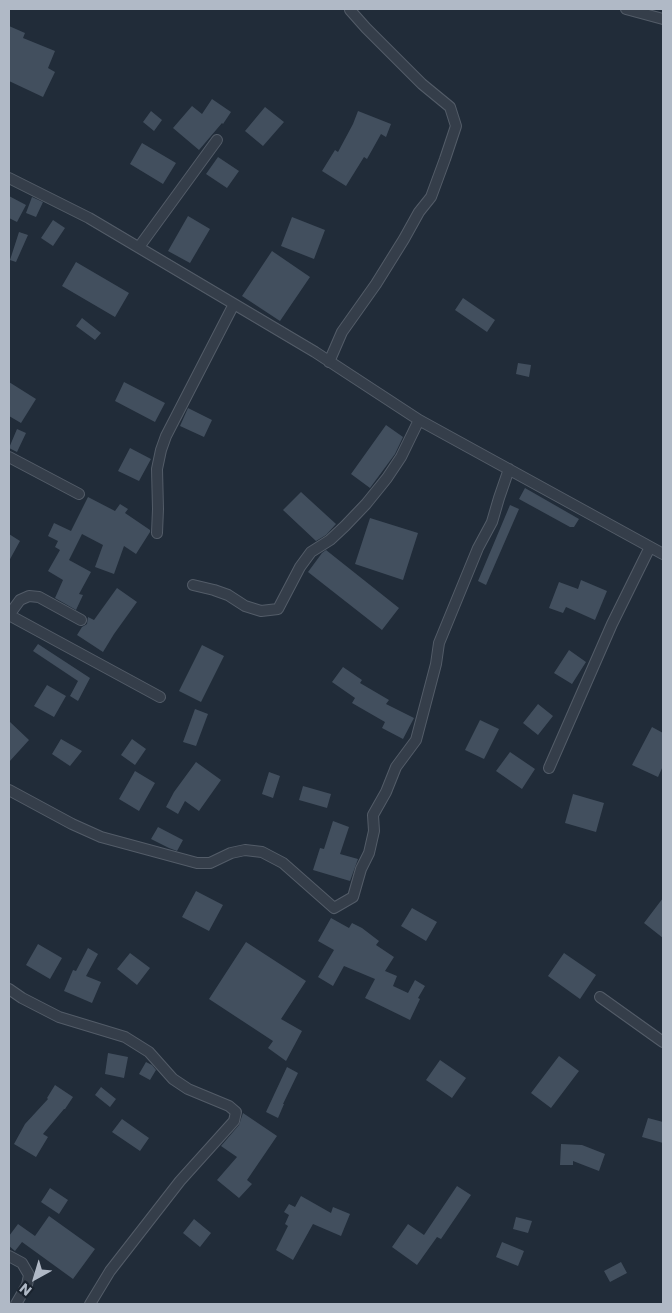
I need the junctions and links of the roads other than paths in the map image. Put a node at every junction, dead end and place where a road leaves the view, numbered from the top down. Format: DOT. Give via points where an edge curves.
graph roads {
  1 [pos="350,9"];
  2 [pos="626,9"];
  3 [pos="663,19"];
  4 [pos="217,140"];
  5 [pos="9,178"];
  6 [pos="139,247"];
  7 [pos="234,304"];
  8 [pos="330,362"];
  9 [pos="419,420"];
  10 [pos="9,457"];
  11 [pos="509,469"];
  12 [pos="79,494"];
  13 [pos="157,533"];
  14 [pos="650,547"];
  15 [pos="663,554"];
  16 [pos="193,585"];
  17 [pos="9,615"];
  18 [pos="81,620"];
  19 [pos="160,697"];
  20 [pos="549,768"];
  21 [pos="9,790"];
  22 [pos="9,989"];
  23 [pos="600,997"];
  24 [pos="663,1042"];
  25 [pos="9,1256"];
  26 [pos="16,1304"];
  27 [pos="90,1304"];
  1 -- 8 [label="street" via="422,84 450,107 456,126 431,197 342,332"];
  2 -- 3 [label="street"];
  4 -- 6 [label="street"];
  5 -- 6 [label="street"];
  6 -- 7 [label="street"];
  7 -- 8 [label="street"];
  7 -- 13 [label="street" via="161,450 157,468"];
  8 -- 9 [label="street"];
  9 -- 11 [label="street"];
  9 -- 16 [label="street" via="387,478 345,526 311,552 278,609 261,611 228,595"];
  10 -- 12 [label="street"];
  11 -- 14 [label="street"];
  11 -- 21 [label="street" via="492,522 439,643 416,740 396,768 373,814 374,830 369,853 353,897 334,908 283,863 262,852 245,850 210,863 197,863 101,838"];
  14 -- 15 [label="street"];
  14 -- 20 [label="street" via="598,654"];
  17 -- 18 [label="street" via="20,600 29,596 39,597"];
  17 -- 19 [label="street"];
  22 -- 27 [label="street" via="60,1017 125,1037 149,1052 173,1079 236,1112 234,1121 180,1181 110,1271"];
  23 -- 24 [label="street"];
  25 -- 26 [label="street" via="22,1264 29,1275"];
}
